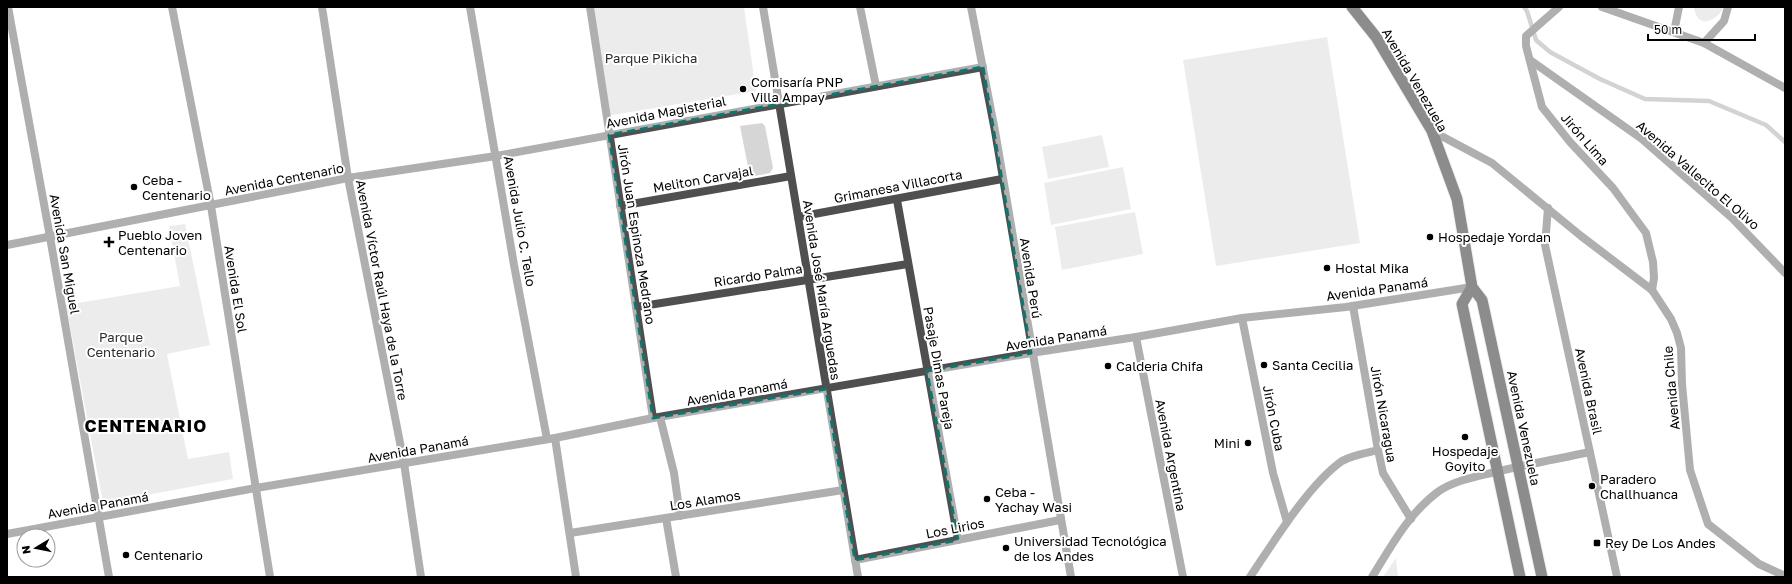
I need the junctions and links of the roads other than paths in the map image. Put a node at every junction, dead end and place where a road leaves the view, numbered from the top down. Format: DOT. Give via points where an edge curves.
graph roads {
  1 [pos="8,7"];
  2 [pos="172,7"];
  3 [pos="322,7"];
  4 [pos="470,7"];
  5 [pos="590,7"];
  6 [pos="763,7"];
  7 [pos="860,7"];
  8 [pos="971,7"];
  9 [pos="1352,7"];
  10 [pos="1559,7"];
  11 [pos="1602,7"];
  12 [pos="1680,7"];
  13 [pos="1728,7"];
  14 [pos="1674,32"];
  15 [pos="1704,43"];
  16 [pos="1530,60"];
  17 [pos="983,67"];
  18 [pos="876,86"];
  19 [pos="1785,88"];
  20 [pos="779,103"];
  21 [pos="1432,131"];
  22 [pos="609,135"];
  23 [pos="496,156"];
  24 [pos="791,176"];
  25 [pos="348,178"];
  26 [pos="1002,179"];
  27 [pos="896,200"];
  28 [pos="211,206"];
  29 [pos="620,206"];
  30 [pos="1548,208"];
  31 [pos="798,217"];
  32 [pos="50,237"];
  33 [pos="7,245"];
  34 [pos="908,264"];
  35 [pos="1785,273"];
  36 [pos="808,279"];
  37 [pos="1472,287"];
  38 [pos="1652,290"];
  39 [pos="1353,306"];
  40 [pos="636,307"];
  41 [pos="1242,318"];
  42 [pos="1136,338"];
  43 [pos="1031,353"];
  44 [pos="927,371"];
  45 [pos="826,389"];
  46 [pos="656,417"];
  47 [pos="551,438"];
  48 [pos="1378,450"];
  49 [pos="1590,452"];
  50 [pos="404,463"];
  51 [pos="1517,467"];
  52 [pos="1497,472"];
  53 [pos="256,488"];
  54 [pos="843,490"];
  55 [pos="680,516"];
  56 [pos="99,517"];
  57 [pos="666,518"];
  58 [pos="1411,519"];
  59 [pos="1060,520"];
  60 [pos="1287,522"];
  61 [pos="570,533"];
  62 [pos="7,534"];
  63 [pos="958,540"];
  64 [pos="855,560"];
  65 [pos="1785,576"];
  66 [pos="109,577"];
  67 [pos="270,577"];
  68 [pos="421,577"];
  69 [pos="576,577"];
  70 [pos="676,577"];
  71 [pos="858,577"];
  72 [pos="1071,577"];
  73 [pos="1183,577"];
  74 [pos="1250,577"];
  75 [pos="1372,577"];
  76 [pos="1520,577"];
  77 [pos="1542,577"];
  78 [pos="1617,577"];
  1 -- 32 [label="street, Avenida San Miguel"];
  2 -- 28 [label="street, Avenida El Sol"];
  3 -- 25 [label="street, Avenida Víctor Raúl Haya de la Torre"];
  4 -- 23 [label="street, Avenida Julio C. Tello"];
  5 -- 22 [label="street, Jirón Juan Espinoza Medrano"];
  6 -- 20 [label="street, Avenida José María Arguedas"];
  7 -- 18 [label="street"];
  8 -- 17 [label="street, Avenida Perú"];
  9 -- 21 [label="highway, Avenida Venezuela" via="1376,37"];
  10 -- 16 [label="street, Jirón Lima" via="1526,36"];
  11 -- 14 [label="street"];
  12 -- 14 [label="street"];
  13 -- 15 [label="street" via="1724,21"];
  14 -- 15 [label="street"];
  15 -- 19 [label="street"];
  16 -- 35 [label="street, Avenida Vallecito El Olivo" via="1642,139 1732,218"];
  16 -- 38 [label="street, Jirón Lima" via="1542,107 1570,142 1613,188 1646,233 1653,262"];
  17 -- 18 [label="street, Avenida Magisterial"];
  17 -- 26 [label="street, Avenida Perú"];
  18 -- 20 [label="street, Avenida Magisterial"];
  20 -- 22 [label="street, Avenida Magisterial"];
  20 -- 24 [label="street, Avenida José María Arguedas"];
  21 -- 30 [label="street, Avenida Chile" via="1492,163"];
  21 -- 37 [label="highway, Avenida Venezuela" via="1457,199"];
  22 -- 23 [label="street, Avenida Magisterial"];
  22 -- 29 [label="street, Jirón Juan Espinoza Medrano"];
  23 -- 25 [label="street, Avenida Centenario"];
  23 -- 47 [label="street, Avenida Julio C. Tello"];
  24 -- 29 [label="street, Meliton Carvajal"];
  24 -- 31 [label="street, Avenida José María Arguedas"];
  25 -- 28 [label="street, Avenida Centenario"];
  25 -- 50 [label="street, Avenida Víctor Raúl Haya de la Torre"];
  26 -- 27 [label="street, Grimanesa Villacorta"];
  26 -- 43 [label="street, Avenida Perú"];
  27 -- 31 [label="street, Grimanesa Villacorta"];
  27 -- 34 [label="street, Pasaje Dimas Pareja"];
  28 -- 32 [label="street, Avenida Centenario"];
  28 -- 53 [label="street, Avenida El Sol"];
  29 -- 40 [label="street, Jirón Juan Espinoza Medrano"];
  30 -- 38 [label="street, Avenida Chile"];
  30 -- 49 [label="street, Avenida Brasil" via="1545,245"];
  31 -- 36 [label="street, Avenida José María Arguedas"];
  32 -- 33 [label="street, Avenida Centenario"];
  32 -- 56 [label="street, Avenida San Miguel"];
  34 -- 36 [label="street, Ricardo Palma"];
  34 -- 44 [label="street, Pasaje Dimas Pareja"];
  36 -- 40 [label="street, Ricardo Palma"];
  36 -- 45 [label="street, Avenida José María Arguedas"];
  37 -- 39 [label="street, Avenida Panamá"];
  37 -- 51 [label="highway, Avenida Venezuela" via="1482,300"];
  37 -- 52 [label="highway" via="1462,304"];
  38 -- 65 [label="street, Avenida Chile" via="1677,333 1690,470 1708,524 1759,564"];
  39 -- 41 [label="street, Avenida Panamá"];
  39 -- 48 [label="street, Jirón Nicaragua"];
  40 -- 46 [label="street, Jirón Juan Espinoza Medrano"];
  41 -- 42 [label="street, Avenida Panamá"];
  41 -- 60 [label="street, Jirón Cuba" via="1273,473"];
  42 -- 43 [label="street, Avenida Panamá"];
  42 -- 73 [label="street, Avenida Argentina"];
  43 -- 44 [label="street, Avenida Panamá"];
  43 -- 59 [label="street, Avenida Perú"];
  44 -- 45 [label="street, Avenida Panamá"];
  44 -- 63 [label="street, Pasaje Dimas Pareja"];
  45 -- 46 [label="street, Avenida Panamá"];
  45 -- 54 [label="street, Avenida José María Arguedas"];
  46 -- 47 [label="street, Avenida Panamá"];
  46 -- 55 [label="street, Jirón Juan Espinoza Medrano" via="674,473"];
  47 -- 50 [label="street, Avenida Panamá"];
  47 -- 61 [label="street, Avenida Julio C. Tello"];
  48 -- 58 [label="street, Jirón Nicaragua" via="1383,473"];
  48 -- 60 [label="street" via="1343,461 1319,483"];
  49 -- 51 [label="street"];
  49 -- 78 [label="street, Avenida Brasil"];
  50 -- 53 [label="street, Avenida Panamá"];
  50 -- 68 [label="street, Avenida Víctor Raúl Haya de la Torre"];
  51 -- 52 [label="street"];
  51 -- 77 [label="highway, Avenida Venezuela"];
  52 -- 58 [label="street" via="1460,481 1441,490"];
  52 -- 76 [label="highway"];
  53 -- 56 [label="street, Avenida Panamá"];
  53 -- 67 [label="street, Avenida El Sol"];
  54 -- 55 [label="street, Los Alamos"];
  54 -- 64 [label="street, Avenida José María Arguedas"];
  55 -- 57 [label="street, Los Alamos"];
  56 -- 62 [label="street, Avenida Panamá"];
  56 -- 66 [label="street, Avenida San Miguel"];
  57 -- 61 [label="street, Los Alamos"];
  57 -- 70 [label="street"];
  58 -- 75 [label="street" via="1400,531"];
  59 -- 63 [label="street, Los Lirios"];
  59 -- 72 [label="street, Avenida Perú"];
  60 -- 74 [label="street"];
  61 -- 69 [label="street, Avenida Julio C. Tello"];
  63 -- 64 [label="street, Los Lirios"];
  64 -- 71 [label="street, Avenida José María Arguedas"];
}
